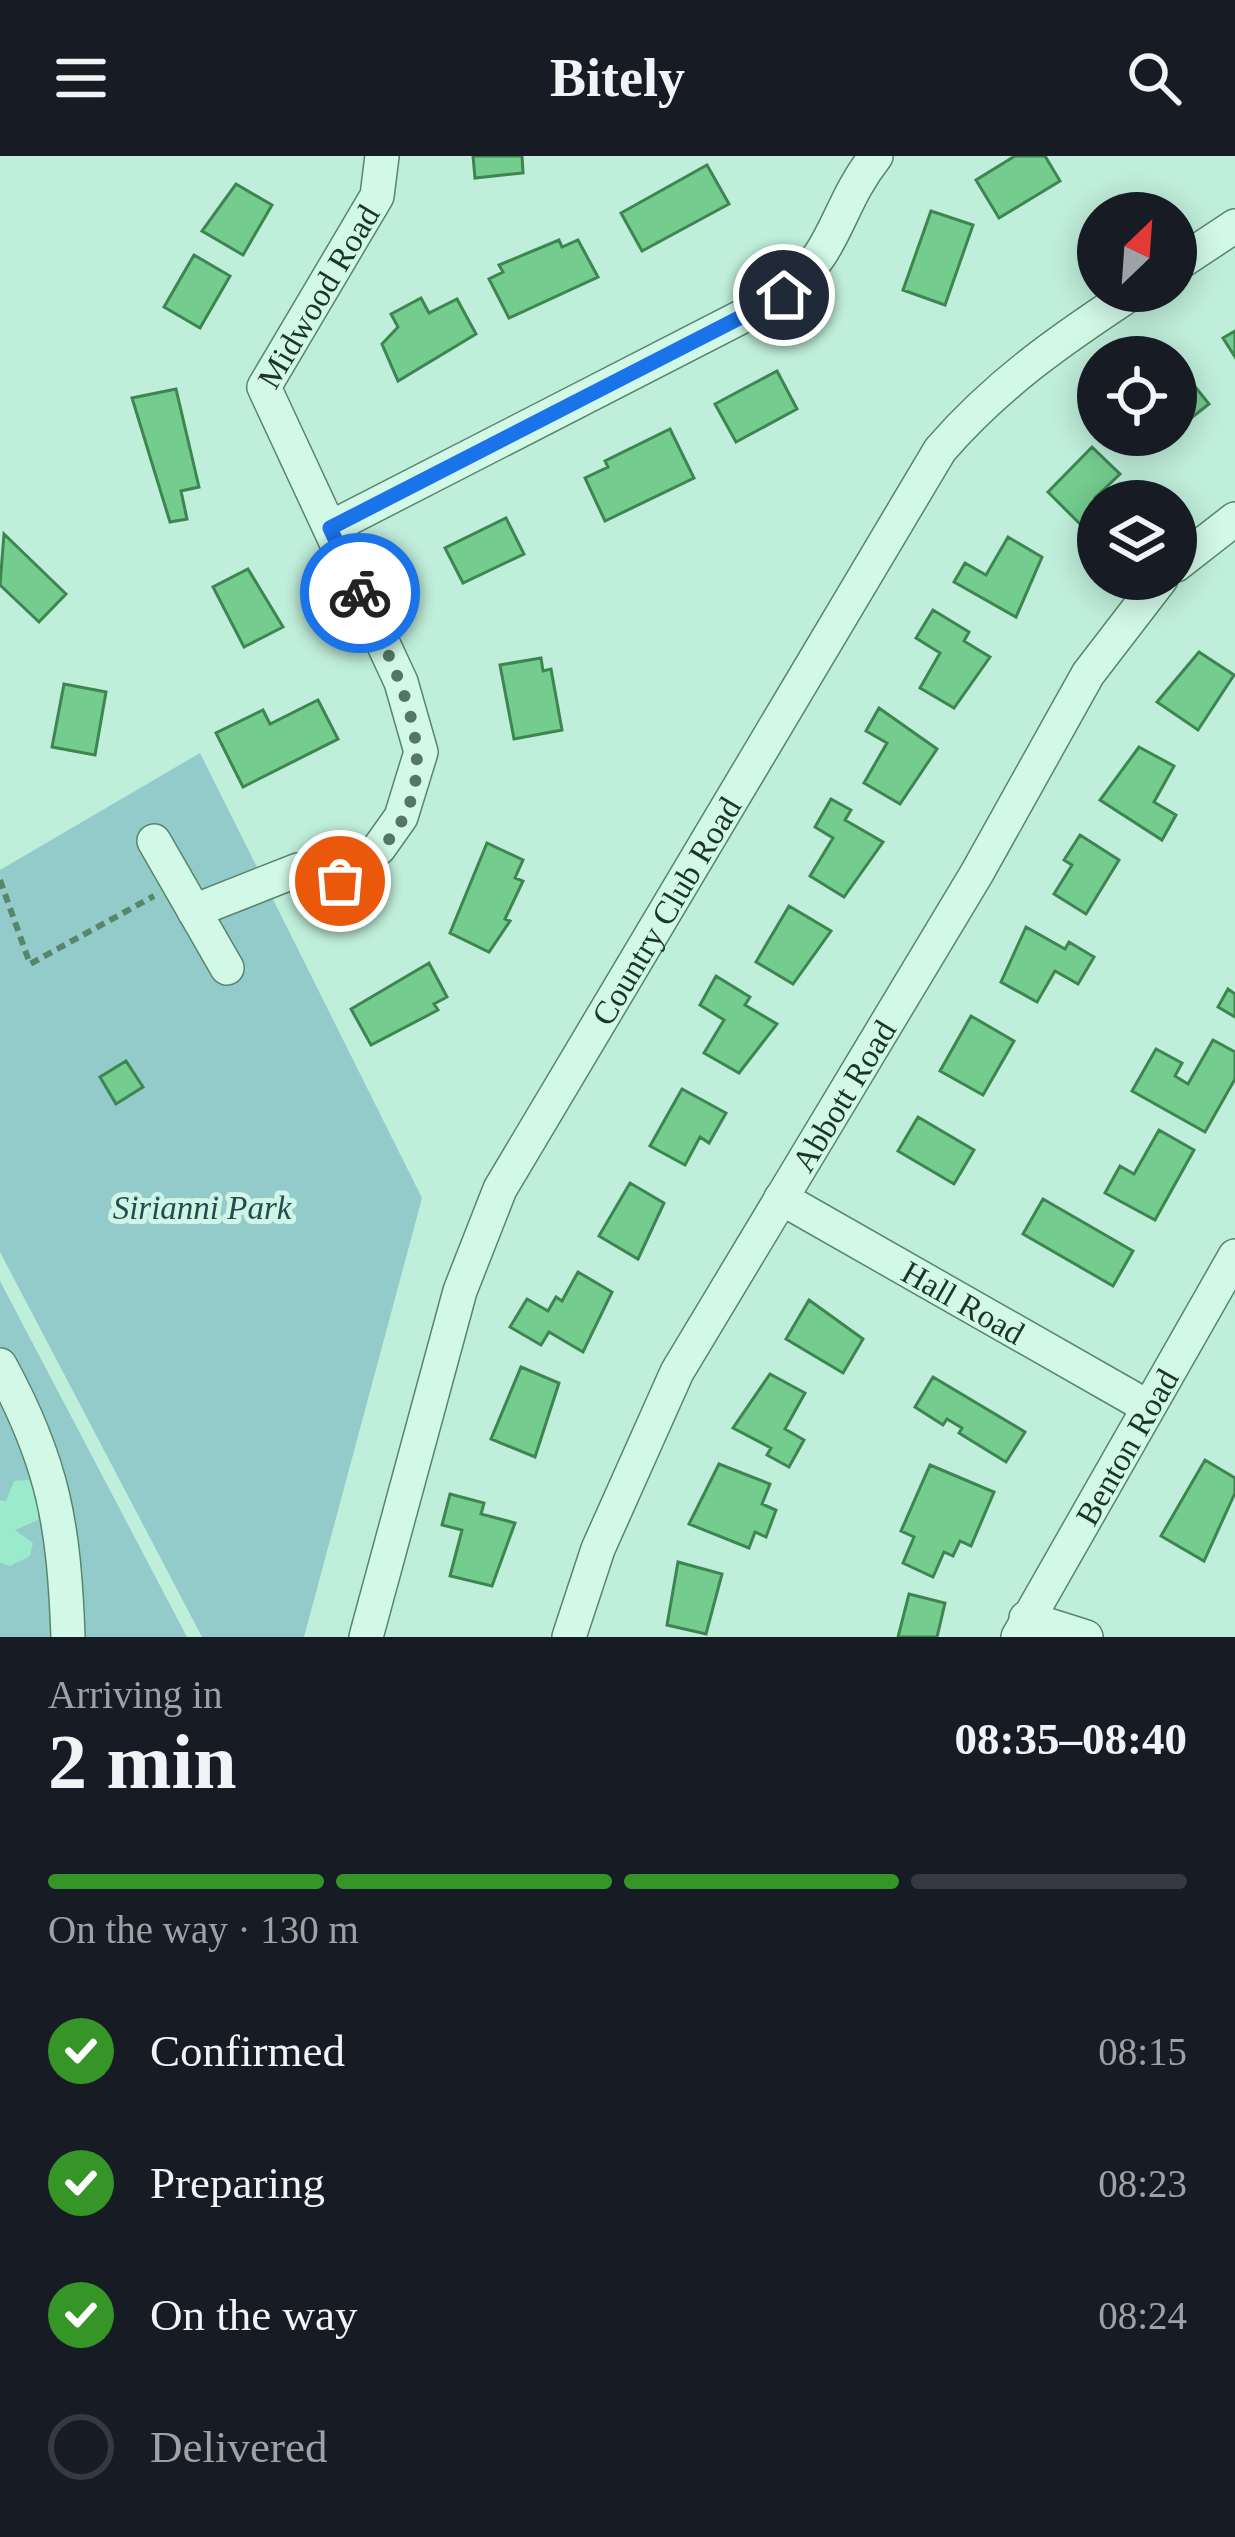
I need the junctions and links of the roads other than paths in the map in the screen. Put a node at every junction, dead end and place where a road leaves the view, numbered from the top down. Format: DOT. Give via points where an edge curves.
graph roads {
  1 [pos="382,156"];
  2 [pos="875,156"];
  3 [pos="1235,226"];
  4 [pos="1197,251"];
  5 [pos="1103,312"];
  6 [pos="1235,519"];
  7 [pos="330,528"];
  8 [pos="1197,549"];
  9 [pos="1145,600"];
  10 [pos="154,841"];
  11 [pos="186,897"];
  12 [pos="227,968"];
  13 [pos="781,1198"];
  14 [pos="1235,1256"];
  15 [pos="0,1365"];
  16 [pos="1148,1407"];
  17 [pos="1022,1628"];
  18 [pos="68,1637"];
  19 [pos="366,1637"];
  20 [pos="569,1637"];
  21 [pos="1086,1637"];
  1 -- 7 [label="street, Midwood Road" via="377,196 264,387"];
  2 -- 7 [label="street" via="831,245 784,295"];
  3 -- 4 [label="street"];
  5 -- 19 [label="street, Country Club Road" via="988,395 940,450 500,1189 460,1291"];
  6 -- 8 [label="street"];
  7 -- 11 [label="street, Midwood Road" via="401,682 421,752 401,817 340,881 298,870"];
  9 -- 13 [label="street, Abbott Road" via="1088,674"];
  10 -- 11 [label="street"];
  11 -- 12 [label="street"];
  13 -- 16 [label="street, Hall Road"];
  13 -- 20 [label="street, Abbott Road" via="677,1372 598,1549"];
  14 -- 16 [label="street, Benton Road"];
  15 -- 18 [label="street" via="51,1472"];
  16 -- 17 [label="street, Benton Road"];
  17 -- 21 [label="street"];
}
